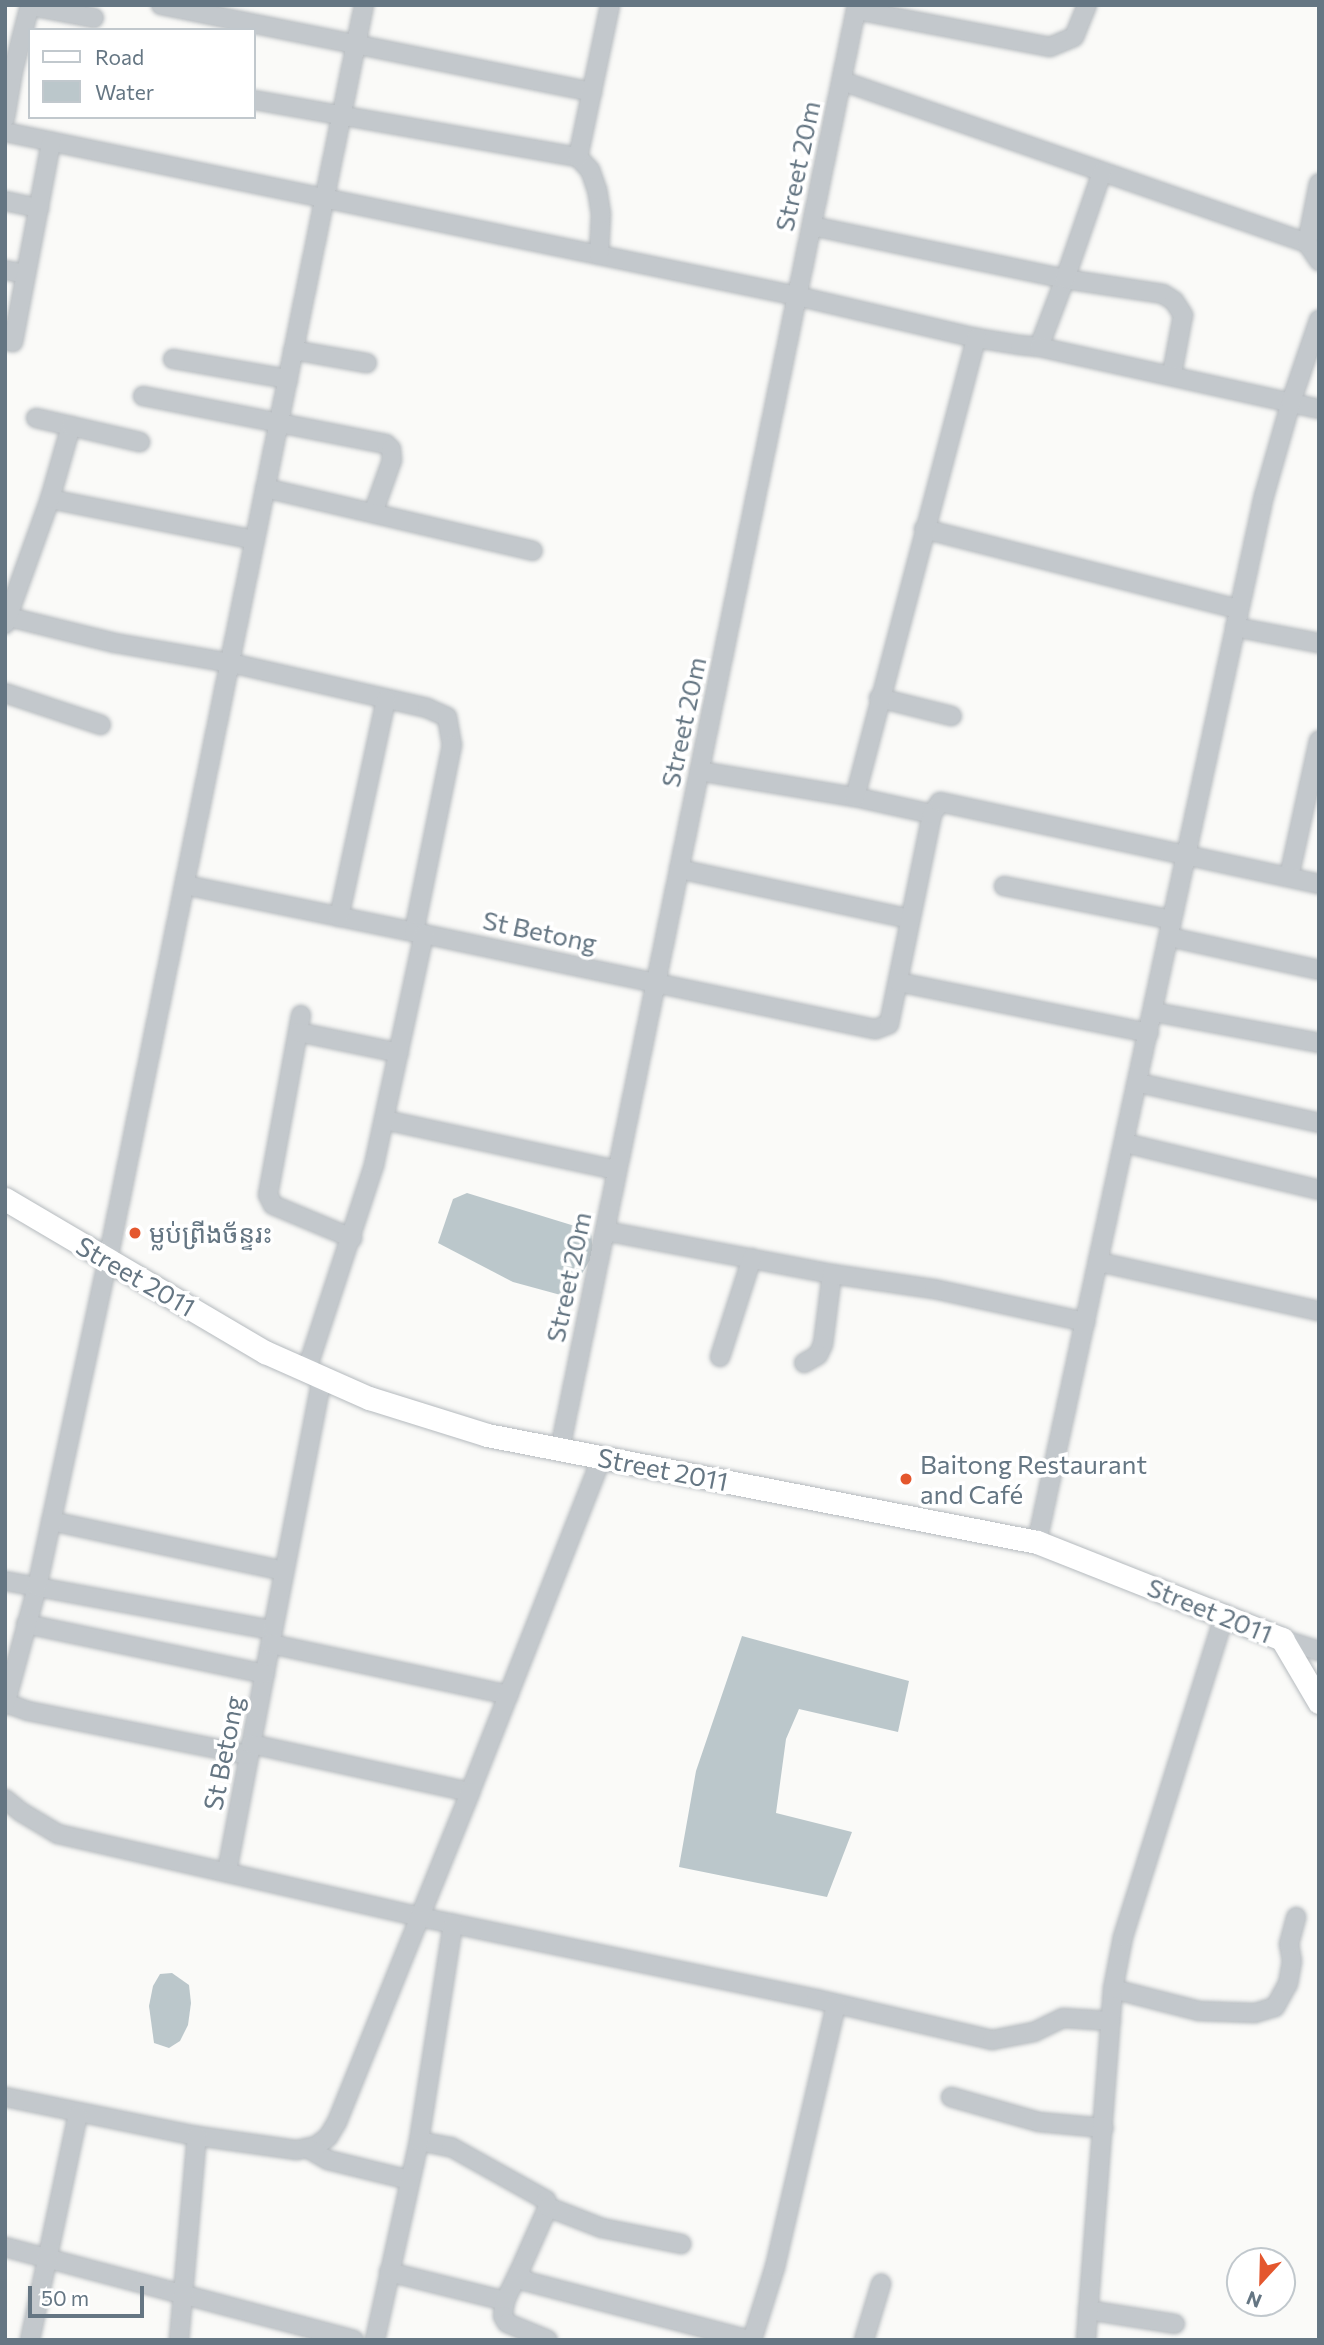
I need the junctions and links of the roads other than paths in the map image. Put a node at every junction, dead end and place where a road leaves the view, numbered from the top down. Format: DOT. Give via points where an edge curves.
graph roads {
  1 [pos="161,5"];
  2 [pos="364,5"];
  3 [pos="610,5"];
  4 [pos="1087,5"];
  5 [pos="30,6"];
  6 [pos="856,8"];
  7 [pos="94,18"];
  8 [pos="356,44"];
  9 [pos="842,81"];
  10 [pos="592,93"];
  11 [pos="256,100"];
  12 [pos="341,117"];
  13 [pos="5,118"];
  14 [pos="5,132"];
  15 [pos="51,142"];
  16 [pos="578,157"];
  17 [pos="1102,172"];
  18 [pos="1319,183"];
  19 [pos="324,198"];
  20 [pos="5,201"];
  21 [pos="38,208"];
  22 [pos="812,226"];
  23 [pos="1307,243"];
  24 [pos="599,255"];
  25 [pos="1319,261"];
  26 [pos="5,270"];
  27 [pos="26,274"];
  28 [pos="1065,279"];
  29 [pos="797,296"];
  30 [pos="1319,320"];
  31 [pos="976,338"];
  32 [pos="5,341"];
  33 [pos="1040,347"];
  34 [pos="293,350"];
  35 [pos="173,359"];
  36 [pos="367,363"];
  37 [pos="1172,374"];
  38 [pos="288,379"];
  39 [pos="143,396"];
  40 [pos="1291,402"];
  41 [pos="1319,409"];
  42 [pos="36,418"];
  43 [pos="278,425"];
  44 [pos="71,426"];
  45 [pos="139,442"];
  46 [pos="265,488"];
  47 [pos="50,499"];
  48 [pos="373,513"];
  49 [pos="923,529"];
  50 [pos="255,540"];
  51 [pos="533,551"];
  52 [pos="1237,618"];
  53 [pos="7,621"];
  54 [pos="1319,643"];
  55 [pos="230,663"];
  56 [pos="5,694"];
  57 [pos="879,698"];
  58 [pos="386,700"];
  59 [pos="952,716"];
  60 [pos="101,725"];
  61 [pos="1319,740"];
  62 [pos="699,771"];
  63 [pos="855,797"];
  64 [pos="932,814"];
  65 [pos="1185,855"];
  66 [pos="679,869"];
  67 [pos="1289,877"];
  68 [pos="1319,884"];
  69 [pos="185,885"];
  70 [pos="1004,886"];
  71 [pos="339,917"];
  72 [pos="909,919"];
  73 [pos="1171,928"];
  74 [pos="419,933"];
  75 [pos="1319,970"];
  76 [pos="656,982"];
  77 [pos="898,982"];
  78 [pos="1154,1012"];
  79 [pos="1149,1033"];
  80 [pos="1319,1043"];
  81 [pos="399,1053"];
  82 [pos="1139,1083"];
  83 [pos="385,1120"];
  84 [pos="1319,1123"];
  85 [pos="1125,1143"];
  86 [pos="617,1170"];
  87 [pos="1319,1190"];
  88 [pos="5,1199"];
  89 [pos="605,1231"];
  90 [pos="352,1238"];
  91 [pos="752,1258"];
  92 [pos="108,1259"];
  93 [pos="1099,1262"];
  94 [pos="832,1274"];
  95 [pos="1319,1311"];
  96 [pos="1085,1322"];
  97 [pos="720,1357"];
  98 [pos="804,1363"];
  99 [pos="314,1373"];
  100 [pos="560,1449"];
  101 [pos="602,1457"];
  102 [pos="51,1521"];
  103 [pos="1037,1542"];
  104 [pos="284,1571"];
  105 [pos="5,1581"];
  106 [pos="37,1587"];
  107 [pos="1225,1614"];
  108 [pos="26,1624"];
  109 [pos="272,1637"];
  110 [pos="1282,1639"];
  111 [pos="1319,1651"];
  112 [pos="265,1674"];
  113 [pos="509,1695"];
  114 [pos="1319,1702"];
  115 [pos="6,1704"];
  116 [pos="250,1749"];
  117 [pos="470,1792"];
  118 [pos="5,1799"];
  119 [pos="227,1872"];
  120 [pos="420,1917"];
  121 [pos="1296,1917"];
  122 [pos="453,1924"];
  123 [pos="1112,1989"];
  124 [pos="836,2004"];
  125 [pos="1111,2021"];
  126 [pos="5,2097"];
  127 [pos="951,2097"];
  128 [pos="78,2115"];
  129 [pos="1104,2128"];
  130 [pos="197,2136"];
  131 [pos="419,2141"];
  132 [pos="307,2148"];
  133 [pos="410,2180"];
  134 [pos="548,2207"];
  135 [pos="681,2244"];
  136 [pos="5,2247"];
  137 [pos="47,2259"];
  138 [pos="519,2272"];
  139 [pos="389,2273"];
  140 [pos="881,2284"];
  141 [pos="184,2295"];
  142 [pos="505,2301"];
  143 [pos="1088,2310"];
  144 [pos="1175,2324"];
  145 [pos="717,2336"];
  146 [pos="30,2340"];
  147 [pos="179,2340"];
  148 [pos="354,2340"];
  149 [pos="375,2340"];
  150 [pos="548,2340"];
  151 [pos="751,2340"];
  152 [pos="864,2340"];
  153 [pos="1086,2340"];
  1 -- 8 [label="street"];
  2 -- 8 [label="street"];
  3 -- 10 [label="street"];
  4 -- 6 [label="street" via="1074,37 1050,47"];
  5 -- 7 [label="street"];
  5 -- 13 [label="street"];
  6 -- 9 [label="street, Street 20m"];
  8 -- 10 [label="street"];
  8 -- 12 [label="street"];
  9 -- 17 [label="street"];
  9 -- 22 [label="street, Street 20m"];
  10 -- 16 [label="street"];
  11 -- 12 [label="street"];
  12 -- 16 [label="street"];
  12 -- 19 [label="street"];
  14 -- 15 [label="street"];
  15 -- 19 [label="street"];
  15 -- 21 [label="street"];
  16 -- 24 [label="street" via="590,170 597,190"];
  17 -- 23 [label="street"];
  17 -- 28 [label="street"];
  18 -- 23 [label="street"];
  19 -- 24 [label="street"];
  19 -- 34 [label="street"];
  20 -- 21 [label="street"];
  21 -- 27 [label="street"];
  22 -- 28 [label="street"];
  22 -- 29 [label="street, Street 20m"];
  23 -- 25 [label="street"];
  24 -- 29 [label="street"];
  26 -- 27 [label="street"];
  27 -- 32 [label="street" via="13,342"];
  28 -- 33 [label="street"];
  28 -- 37 [label="street" via="1163,294 1174,301 1183,315"];
  29 -- 31 [label="street"];
  29 -- 62 [label="street, Street 20m"];
  30 -- 40 [label="street"];
  31 -- 33 [label="street"];
  31 -- 49 [label="street"];
  33 -- 37 [label="street"];
  34 -- 36 [label="street"];
  34 -- 38 [label="street"];
  35 -- 38 [label="street"];
  37 -- 40 [label="street"];
  38 -- 43 [label="street"];
  39 -- 43 [label="street"];
  40 -- 41 [label="street"];
  40 -- 52 [label="street"];
  42 -- 44 [label="street"];
  43 -- 46 [label="street"];
  43 -- 48 [label="street" via="377,441 391,449 391,466"];
  44 -- 45 [label="street"];
  44 -- 47 [label="street"];
  46 -- 48 [label="street"];
  46 -- 50 [label="street"];
  47 -- 50 [label="street"];
  47 -- 53 [label="street"];
  48 -- 51 [label="street"];
  49 -- 52 [label="street"];
  49 -- 57 [label="street"];
  50 -- 55 [label="street"];
  52 -- 54 [label="street"];
  52 -- 65 [label="street"];
  53 -- 55 [label="street"];
  55 -- 58 [label="street"];
  55 -- 69 [label="street"];
  56 -- 60 [label="street"];
  57 -- 59 [label="street"];
  57 -- 63 [label="street"];
  58 -- 71 [label="street"];
  58 -- 74 [label="street, St Betong" via="447,717 452,745"];
  61 -- 67 [label="street"];
  62 -- 63 [label="street"];
  62 -- 66 [label="street, Street 20m"];
  63 -- 64 [label="street"];
  64 -- 65 [label="street" via="940,803"];
  64 -- 72 [label="street"];
  65 -- 67 [label="street"];
  65 -- 73 [label="street"];
  66 -- 72 [label="street"];
  66 -- 76 [label="street, Street 20m"];
  67 -- 68 [label="street"];
  69 -- 71 [label="street, St Betong"];
  69 -- 92 [label="street"];
  70 -- 73 [label="street"];
  71 -- 74 [label="street, St Betong"];
  72 -- 77 [label="street"];
  73 -- 75 [label="street"];
  73 -- 78 [label="street"];
  74 -- 76 [label="street, St Betong"];
  74 -- 81 [label="street, St Betong"];
  76 -- 77 [label="street, St Betong" via="876,1029 889,1024"];
  76 -- 86 [label="street, Street 20m"];
  77 -- 79 [label="street"];
  78 -- 79 [label="street"];
  78 -- 80 [label="street"];
  79 -- 82 [label="street"];
  81 -- 83 [label="street, St Betong"];
  81 -- 90 [label="street" via="300,1023 268,1195 273,1205"];
  82 -- 84 [label="street"];
  82 -- 85 [label="street"];
  83 -- 86 [label="street"];
  83 -- 90 [label="street, St Betong"];
  85 -- 87 [label="street"];
  85 -- 93 [label="street"];
  86 -- 89 [label="street, Street 20m"];
  88 -- 92 [label="main road, Street 2011"];
  89 -- 91 [label="street"];
  89 -- 100 [label="street, Street 20m"];
  90 -- 99 [label="street, St Betong"];
  91 -- 94 [label="street"];
  91 -- 97 [label="street"];
  92 -- 99 [label="main road, Street 2011" via="265,1352"];
  92 -- 102 [label="street"];
  93 -- 95 [label="street"];
  93 -- 96 [label="street"];
  94 -- 96 [label="street" via="934,1289"];
  94 -- 98 [label="street" via="823,1344 818,1355"];
  96 -- 103 [label="street"];
  99 -- 100 [label="main road, Street 2011" via="369,1398 487,1435"];
  99 -- 104 [label="street, St Betong"];
  100 -- 101 [label="main road, Street 2011"];
  101 -- 103 [label="main road, Street 2011"];
  101 -- 113 [label="street"];
  102 -- 104 [label="street"];
  102 -- 106 [label="street"];
  103 -- 107 [label="main road, Street 2011"];
  104 -- 109 [label="street, St Betong"];
  105 -- 106 [label="street"];
  106 -- 108 [label="street"];
  106 -- 109 [label="street"];
  107 -- 110 [label="main road, Street 2011"];
  107 -- 123 [label="street" via="1123,1937"];
  108 -- 112 [label="street"];
  108 -- 115 [label="street"];
  109 -- 112 [label="street, St Betong"];
  109 -- 113 [label="street"];
  110 -- 111 [label="street"];
  110 -- 114 [label="main road, Street 2011"];
  112 -- 116 [label="street, St Betong"];
  113 -- 117 [label="street"];
  115 -- 116 [label="street"];
  116 -- 117 [label="street"];
  116 -- 119 [label="street, St Betong"];
  117 -- 120 [label="street"];
  118 -- 119 [label="street" via="58,1833"];
  119 -- 120 [label="street"];
  120 -- 122 [label="street"];
  120 -- 132 [label="street" via="337,2122 328,2137"];
  121 -- 123 [label="street" via="1289,1944 1288,1984 1275,2007 1255,2013 1199,2011"];
  122 -- 124 [label="street"];
  122 -- 131 [label="street"];
  123 -- 125 [label="street"];
  124 -- 125 [label="street" via="992,2040 1034,2032 1063,2018"];
  124 -- 151 [label="street" via="775,2267"];
  125 -- 129 [label="street"];
  126 -- 128 [label="street"];
  127 -- 129 [label="street" via="1039,2122"];
  128 -- 130 [label="street"];
  128 -- 137 [label="street"];
  129 -- 143 [label="street"];
  130 -- 132 [label="street"];
  130 -- 141 [label="street"];
  131 -- 133 [label="street"];
  131 -- 134 [label="street" via="451,2147 546,2200"];
  132 -- 133 [label="street" via="328,2160"];
  133 -- 139 [label="street"];
  134 -- 135 [label="street" via="602,2228"];
  134 -- 138 [label="street"];
  136 -- 137 [label="street"];
  137 -- 141 [label="street"];
  137 -- 146 [label="street"];
  138 -- 142 [label="street"];
  138 -- 145 [label="street" via="530,2283"];
  139 -- 142 [label="street"];
  139 -- 149 [label="street"];
  140 -- 152 [label="street"];
  141 -- 147 [label="street"];
  141 -- 148 [label="street"];
  142 -- 150 [label="street" via="507,2323"];
  143 -- 144 [label="street"];
  143 -- 153 [label="street"];
  145 -- 151 [label="street"];
}
